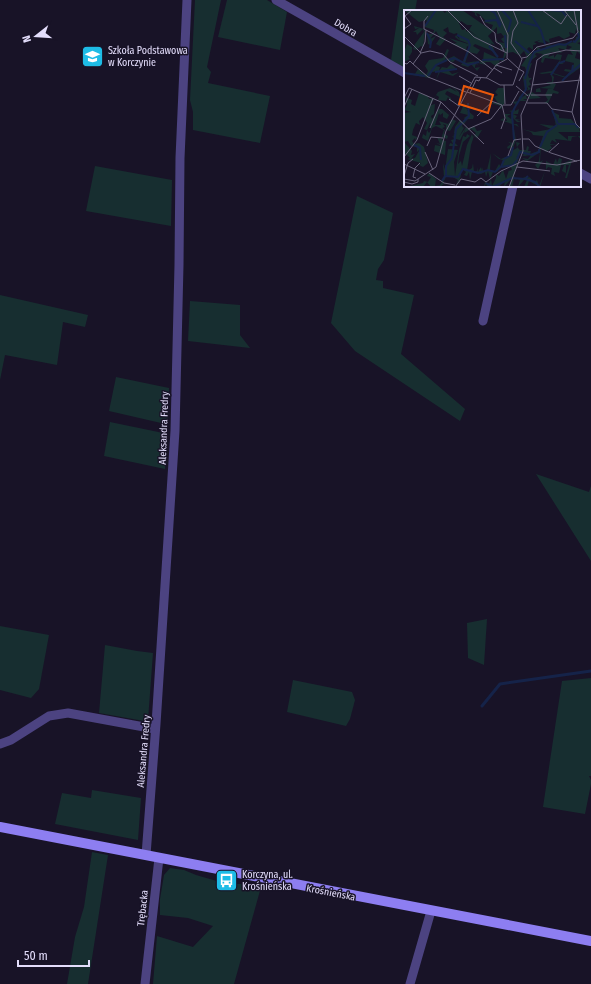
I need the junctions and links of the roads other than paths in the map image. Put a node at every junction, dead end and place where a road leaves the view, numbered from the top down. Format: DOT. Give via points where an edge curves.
graph roads {
  1 [pos="187,0"];
  2 [pos="276,0"];
  3 [pos="404,72"];
  4 [pos="581,174"];
  5 [pos="591,179"];
  6 [pos="513,187"];
  7 [pos="483,321"];
  8 [pos="155,729"];
  9 [pos="0,744"];
  10 [pos="0,828"];
  11 [pos="146,856"];
  12 [pos="159,858"];
  13 [pos="431,911"];
  14 [pos="591,942"];
  15 [pos="145,984"];
  16 [pos="410,984"];
  1 -- 8 [label="street, Aleksandra Fredry" via="180,164 175,431"];
  2 -- 3 [label="street, Dobra"];
  4 -- 5 [label="street"];
  6 -- 7 [label="street"];
  8 -- 9 [label="street" via="68,713 49,716"];
  8 -- 11 [label="street, Aleksandra Fredry"];
  10 -- 11 [label="main road, Krośnieńska"];
  11 -- 12 [label="main road, Krośnieńska"];
  12 -- 13 [label="main road, Krośnieńska"];
  12 -- 15 [label="street, Trębacka"];
  13 -- 14 [label="main road, Krośnieńska"];
  13 -- 16 [label="street"];
}
